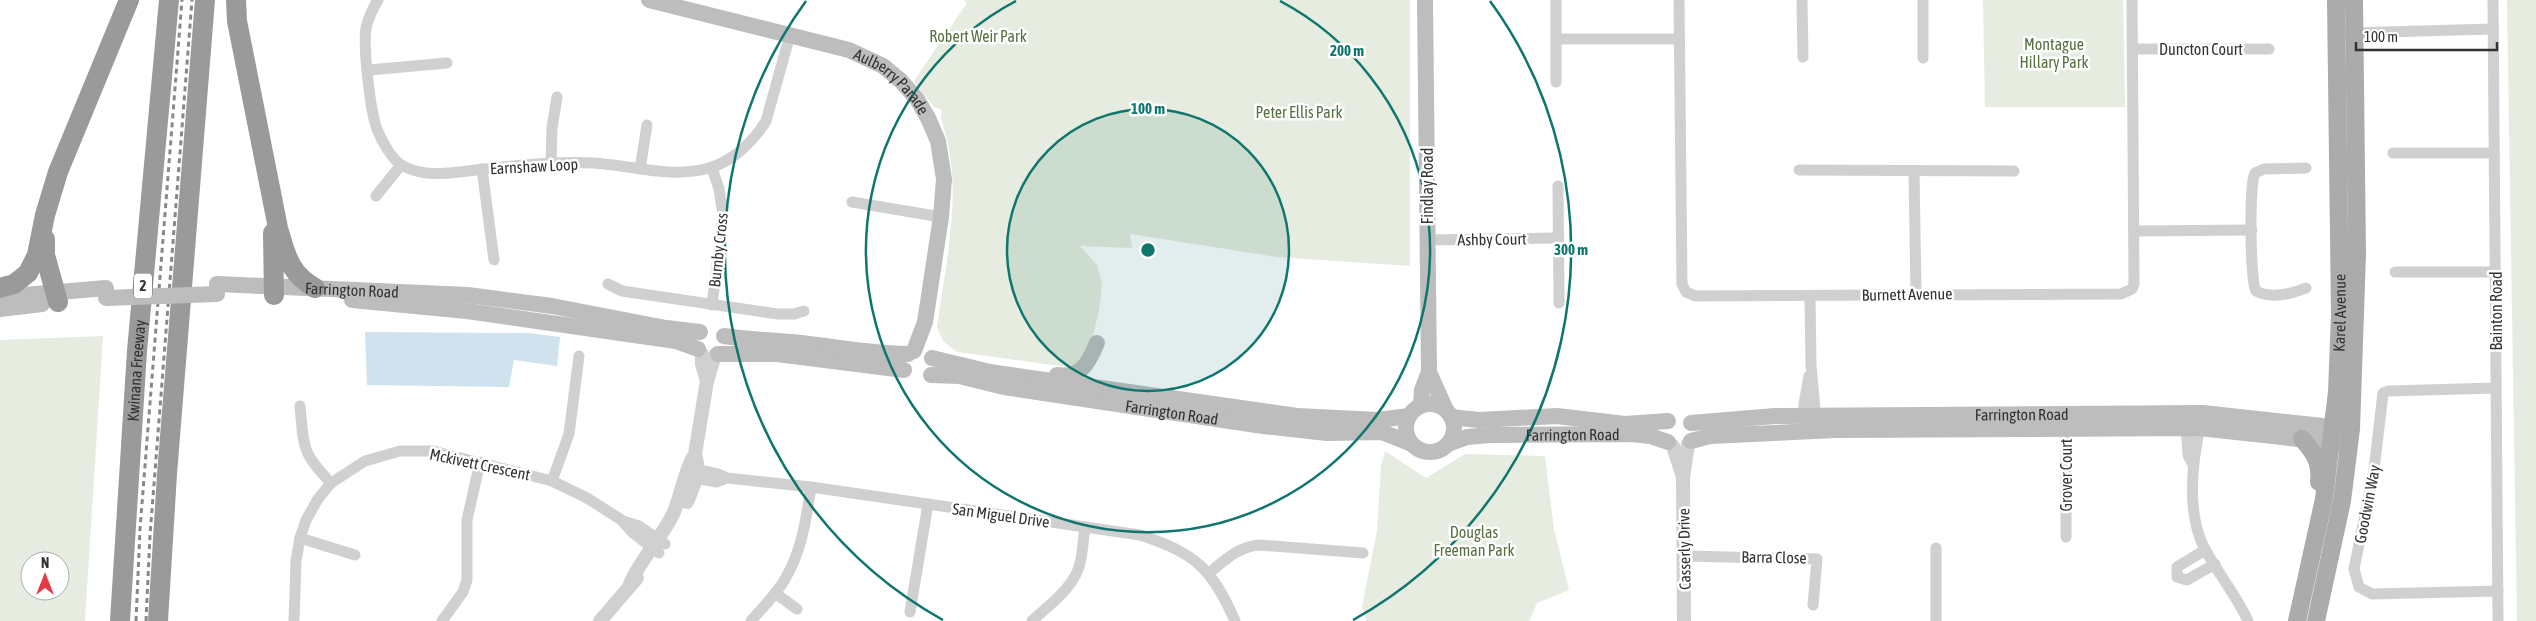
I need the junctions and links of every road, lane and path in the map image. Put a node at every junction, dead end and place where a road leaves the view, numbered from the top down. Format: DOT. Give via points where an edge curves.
graph roads {
  1 [pos="129,0"];
  2 [pos="169,0"];
  3 [pos="205,0"];
  4 [pos="236,0"];
  5 [pos="378,0"];
  6 [pos="649,0"];
  7 [pos="1425,0"];
  8 [pos="1556,0"];
  9 [pos="1679,0"];
  10 [pos="1802,0"];
  11 [pos="1923,0"];
  12 [pos="2132,0"];
  13 [pos="2336,0"];
  14 [pos="2354,0"];
  15 [pos="2493,0"];
  16 [pos="2493,29"];
  17 [pos="2355,32"];
  18 [pos="2336,33"];
  19 [pos="790,35"];
  20 [pos="1557,39"];
  21 [pos="1679,39"];
  22 [pos="2269,48"];
  23 [pos="2133,50"];
  24 [pos="1802,57"];
  25 [pos="1923,58"];
  26 [pos="447,63"];
  27 [pos="369,70"];
  28 [pos="1556,82"];
  29 [pos="557,97"];
  30 [pos="647,125"];
  31 [pos="2393,153"];
  32 [pos="2494,153"];
  33 [pos="551,162"];
  34 [pos="401,165"];
  35 [pos="712,168"];
  36 [pos="2306,168"];
  37 [pos="482,169"];
  38 [pos="640,169"];
  39 [pos="1799,170"];
  40 [pos="1914,172"];
  41 [pos="2014,172"];
  42 [pos="270,181"];
  43 [pos="1558,186"];
  44 [pos="376,196"];
  45 [pos="852,202"];
  46 [pos="45,215"];
  47 [pos="941,217"];
  48 [pos="2134,230"];
  49 [pos="2252,230"];
  50 [pos="1557,238"];
  51 [pos="1427,240"];
  52 [pos="494,260"];
  53 [pos="2395,272"];
  54 [pos="2495,272"];
  55 [pos="608,284"];
  56 [pos="0,288"];
  57 [pos="315,288"];
  58 [pos="2306,288"];
  59 [pos="274,291"];
  60 [pos="1916,294"];
  61 [pos="1810,296"];
  62 [pos="0,297"];
  63 [pos="56,297"];
  64 [pos="1559,303"];
  65 [pos="712,305"];
  66 [pos="0,309"];
  67 [pos="804,311"];
  68 [pos="700,332"];
  69 [pos="724,336"];
  70 [pos="1098,343"];
  71 [pos="708,353"];
  72 [pos="579,356"];
  73 [pos="918,358"];
  74 [pos="990,372"];
  75 [pos="1429,372"];
  76 [pos="931,375"];
  77 [pos="2496,388"];
  78 [pos="1421,405"];
  79 [pos="300,406"];
  80 [pos="1449,414"];
  81 [pos="1409,416"];
  82 [pos="2194,421"];
  83 [pos="1668,422"];
  84 [pos="2064,422"];
  85 [pos="1691,423"];
  86 [pos="1810,423"];
  87 [pos="2332,435"];
  88 [pos="2351,437"];
  89 [pos="2302,440"];
  90 [pos="1680,443"];
  91 [pos="1412,444"];
  92 [pos="1448,444"];
  93 [pos="480,462"];
  94 [pos="692,473"];
  95 [pos="167,474"];
  96 [pos="552,481"];
  97 [pos="331,483"];
  98 [pos="811,487"];
  99 [pos="2324,499"];
  100 [pos="928,504"];
  101 [pos="1085,527"];
  102 [pos="2066,537"];
  103 [pos="300,538"];
  104 [pos="658,546"];
  105 [pos="1936,548"];
  106 [pos="2205,550"];
  107 [pos="1363,553"];
  108 [pos="355,555"];
  109 [pos="1684,556"];
  110 [pos="2215,564"];
  111 [pos="1209,573"];
  112 [pos="2498,591"];
  113 [pos="775,593"];
  114 [pos="1814,605"];
  115 [pos="797,609"];
  116 [pos="910,612"];
  117 [pos="119,621"];
  118 [pos="158,621"];
  119 [pos="168,621"];
  120 [pos="294,621"];
  121 [pos="442,621"];
  122 [pos="600,621"];
  123 [pos="751,621"];
  124 [pos="1032,621"];
  125 [pos="1235,621"];
  126 [pos="1684,621"];
  127 [pos="1936,621"];
  128 [pos="2248,621"];
  129 [pos="2297,621"];
  130 [pos="2316,621"];
  131 [pos="2498,621"];
  1 -- 46 [label="highway" via="71,137"];
  2 -- 117 [label="highway, Kwinana Freeway / 2" via="137,351"];
  3 -- 95 [label="highway"];
  4 -- 42 [label="highway" via="239,30"];
  5 -- 27 [label="street" via="366,28"];
  6 -- 19 [label="main road, Aulberry Parade"];
  7 -- 51 [label="main road, Findlay Road"];
  8 -- 20 [label="street"];
  9 -- 21 [label="street, Burnett Avenue"];
  10 -- 24 [label="street"];
  11 -- 25 [label="street"];
  12 -- 23 [label="street, Burnett Avenue"];
  13 -- 18 [label="main road, Karel Avenue"];
  14 -- 17 [label="main road, Karel Avenue"];
  15 -- 16 [label="street, Bainton Road"];
  16 -- 17 [label="street"];
  16 -- 32 [label="street, Bainton Road"];
  17 -- 18 [label="street"];
  17 -- 88 [label="main road, Karel Avenue" via="2357,254"];
  18 -- 87 [label="main road, Karel Avenue" via="2340,315"];
  19 -- 35 [label="street, Earnshaw Loop" via="766,120 742,148"];
  19 -- 47 [label="main road, Aulberry Parade" via="861,55 888,70 910,90 928,118 942,157"];
  20 -- 21 [label="street"];
  20 -- 28 [label="street"];
  21 -- 61 [label="street, Burnett Avenue" via="1683,288 1695,296"];
  22 -- 23 [label="street, Duncton Court"];
  23 -- 48 [label="street, Burnett Avenue"];
  26 -- 27 [label="street"];
  27 -- 34 [label="street" via="376,129"];
  29 -- 33 [label="street"];
  30 -- 38 [label="street"];
  31 -- 32 [label="street"];
  32 -- 54 [label="street, Bainton Road"];
  33 -- 37 [label="street, Earnshaw Loop"];
  33 -- 38 [label="street, Earnshaw Loop"];
  34 -- 37 [label="street, Earnshaw Loop" via="420,172 441,174"];
  34 -- 44 [label="street"];
  35 -- 38 [label="street, Earnshaw Loop" via="683,173"];
  35 -- 65 [label="street, Burnby Cross" via="723,215"];
  36 -- 49 [label="street" via="2264,169 2255,173 2252,181"];
  37 -- 52 [label="street"];
  39 -- 40 [label="street"];
  40 -- 41 [label="street"];
  40 -- 60 [label="street"];
  42 -- 57 [label="highway" via="285,252 300,279"];
  42 -- 59 [label="highway"];
  43 -- 50 [label="street"];
  45 -- 47 [label="street"];
  46 -- 56 [label="highway" via="37,255 28,273 14,284"];
  46 -- 63 [label="highway" via="45,255"];
  47 -- 73 [label="main road, Aulberry Parade"];
  48 -- 49 [label="street"];
  48 -- 60 [label="street, Burnett Avenue" via="2134,284 2132,289 2121,294"];
  49 -- 58 [label="street" via="2256,291 2286,294"];
  50 -- 51 [label="street, Ashby Court"];
  50 -- 64 [label="street"];
  51 -- 75 [label="main road, Findlay Road"];
  53 -- 54 [label="street"];
  54 -- 77 [label="street, Bainton Road"];
  55 -- 65 [label="street, Burnby Cross" via="622,291"];
  57 -- 59 [label="main road, Farrington Road"];
  57 -- 68 [label="main road, Farrington Road" via="468,295"];
  59 -- 63 [label="main road, Farrington Road" via="106,293"];
  59 -- 71 [label="main road, Farrington Road" via="467,310 676,340"];
  60 -- 61 [label="street, Burnett Avenue"];
  61 -- 86 [label="street"];
  62 -- 63 [label="main road, Farrington Road"];
  63 -- 66 [label="main road, Farrington Road"];
  65 -- 67 [label="street, Burnby Cross" via="778,314"];
  68 -- 69 [label="main road" via="713,328"];
  68 -- 71 [label="main road" via="696,340"];
  69 -- 71 [label="main road" via="725,344"];
  69 -- 73 [label="main road, Farrington Road"];
  70 -- 74 [label="main road" via="1089,363 1074,375 1006,368"];
  71 -- 73 [label="main road, Farrington Road"];
  71 -- 94 [label="street" via="707,381"];
  72 -- 96 [label="street" via="569,434"];
  73 -- 74 [label="main road, Farrington Road"];
  73 -- 76 [label="main road, Aulberry Parade" via="934,366"];
  73 -- 76 [label="main road, Farrington Road" via="910,378 919,380"];
  74 -- 81 [label="main road, Farrington Road" via="1297,416 1378,420"];
  75 -- 78 [label="main road, Findlay Road" via="1422,390"];
  75 -- 80 [label="main road, Findlay Road"];
  76 -- 91 [label="main road, Farrington Road" via="959,376 1004,387 1263,426 1327,433 1382,432"];
  77 -- 112 [label="street, Bainton Road"];
  77 -- 112 [label="street, Goodwin Way" via="2382,393 2374,470 2354,570 2359,587 2372,594"];
  78 -- 80 [label="main road" via="1434,404"];
  78 -- 81 [label="main road"];
  79 -- 97 [label="street" via="307,454"];
  80 -- 83 [label="main road, Farrington Road" via="1479,420 1557,416 1625,424"];
  80 -- 92 [label="main road" via="1454,431"];
  81 -- 91 [label="main road" via="1406,431"];
  82 -- 84 [label="main road, Farrington Road"];
  82 -- 87 [label="main road, Farrington Road"];
  82 -- 89 [label="main road, Farrington Road"];
  82 -- 106 [label="street" via="2195,513"];
  83 -- 85 [label="main road" via="1680,416"];
  83 -- 90 [label="main road" via="1664,430"];
  84 -- 86 [label="main road, Farrington Road"];
  84 -- 102 [label="street, Grover Court"];
  85 -- 86 [label="main road, Farrington Road" via="1749,417"];
  85 -- 90 [label="main road" via="1694,432"];
  86 -- 90 [label="main road, Farrington Road"];
  87 -- 88 [label="main road, Farrington Road"];
  87 -- 89 [label="main road, Farrington Road"];
  87 -- 99 [label="main road, Karel Avenue"];
  88 -- 130 [label="main road, Karel Avenue" via="2337,529"];
  89 -- 99 [label="main road" via="2317,458 2318,486"];
  90 -- 92 [label="main road, Farrington Road" via="1632,434 1490,435 1467,437"];
  90 -- 109 [label="street, Casserly Drive"];
  91 -- 92 [label="main road" via="1426,452 1442,449"];
  93 -- 96 [label="street, Mckivett Crescent"];
  93 -- 97 [label="street, Mckivett Crescent" via="433,451 400,451 365,460"];
  93 -- 121 [label="street" via="467,520 467,580 463,592"];
  94 -- 98 [label="street, San Miguel Drive"];
  94 -- 104 [label="street" via="680,518"];
  95 -- 118 [label="highway"];
  95 -- 119 [label="highway"];
  96 -- 104 [label="street, Mckivett Crescent" via="587,498"];
  97 -- 103 [label="street, Mckivett Crescent" via="306,520"];
  98 -- 100 [label="street, San Miguel Drive"];
  98 -- 113 [label="street" via="799,550"];
  99 -- 129 [label="main road, Karel Avenue"];
  100 -- 101 [label="street, San Miguel Drive"];
  100 -- 116 [label="street"];
  101 -- 111 [label="street, San Miguel Drive" via="1140,535 1166,543 1187,554"];
  101 -- 124 [label="street" via="1080,565 1069,586"];
  103 -- 108 [label="street"];
  103 -- 120 [label="street, Mckivett Crescent"];
  104 -- 122 [label="street" via="645,571"];
  105 -- 127 [label="street"];
  106 -- 110 [label="street"];
  106 -- 110 [label="street" via="2177,567 2177,577 2187,580"];
  107 -- 111 [label="street" via="1248,546"];
  109 -- 114 [label="street, Barra Close" via="1817,558"];
  109 -- 126 [label="street, Casserly Drive"];
  110 -- 128 [label="street"];
  111 -- 125 [label="street, San Miguel Drive"];
  112 -- 131 [label="street, Bainton Road"];
  113 -- 115 [label="street"];
  113 -- 123 [label="street"];
}
